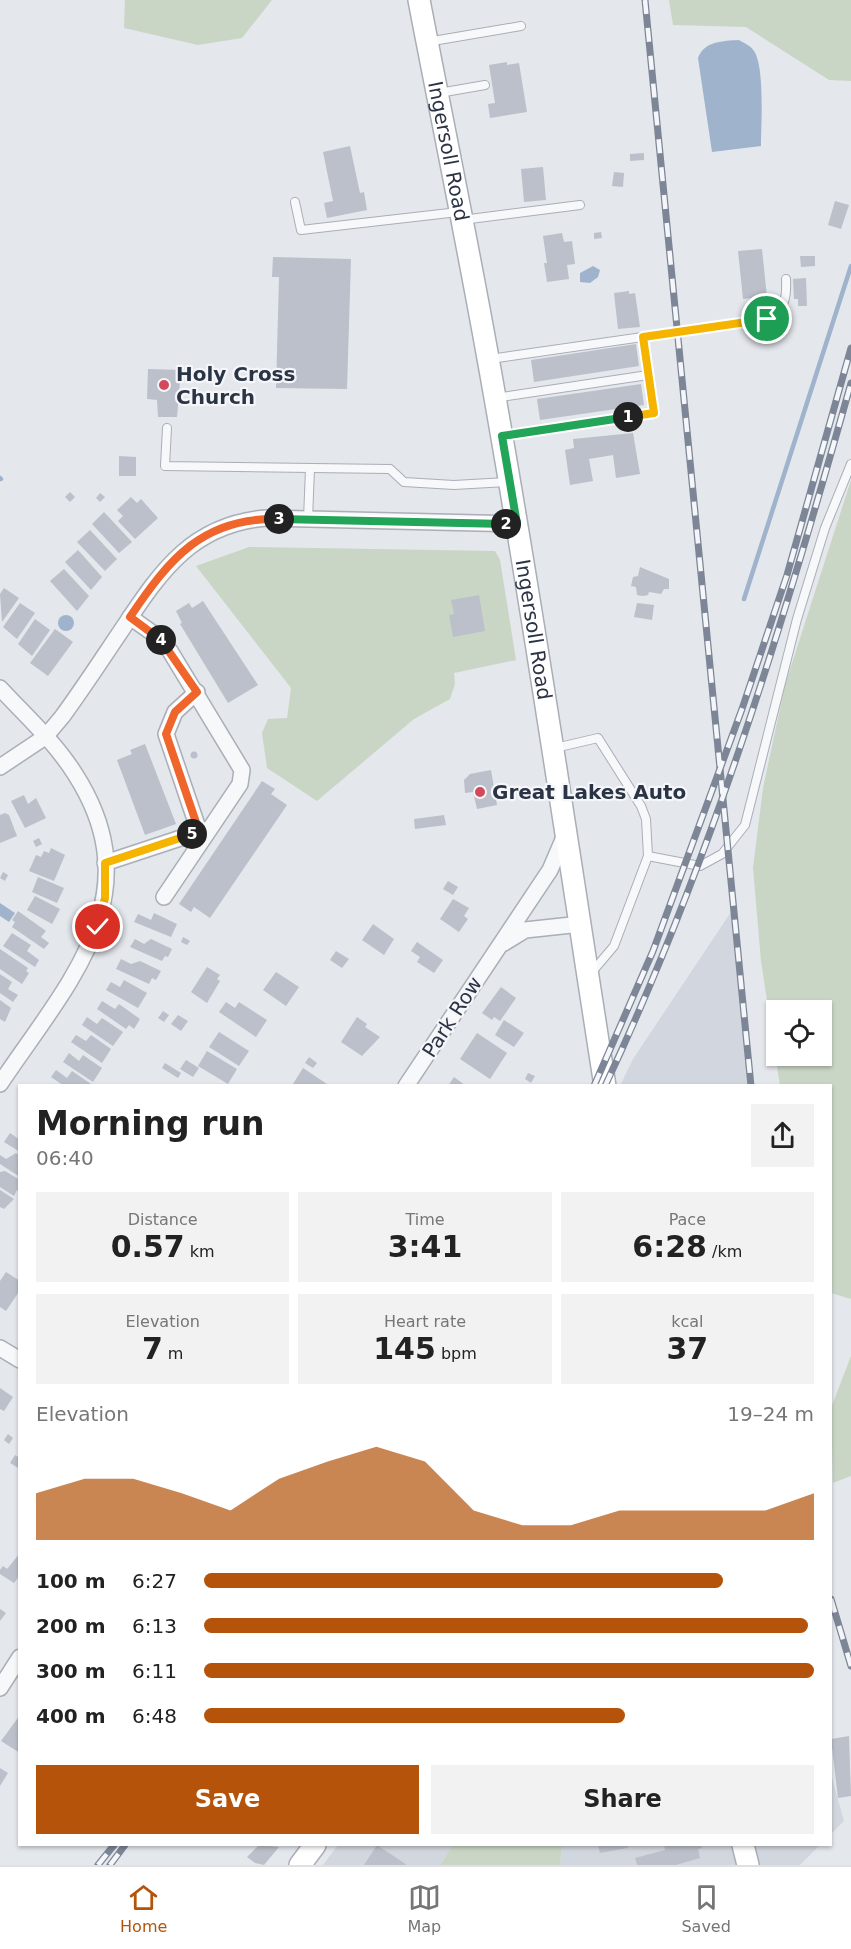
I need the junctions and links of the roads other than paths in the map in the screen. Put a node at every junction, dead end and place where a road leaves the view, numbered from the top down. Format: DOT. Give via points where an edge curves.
graph roads {
  1 [pos="419,0"];
  2 [pos="520,26"];
  3 [pos="427,42"];
  4 [pos="484,85"];
  5 [pos="436,94"];
  6 [pos="295,202"];
  7 [pos="580,206"];
  8 [pos="460,216"];
  9 [pos="786,279"];
  10 [pos="643,337"];
  11 [pos="488,360"];
  12 [pos="648,375"];
  13 [pos="495,398"];
  14 [pos="167,428"];
  15 [pos="502,436"];
  16 [pos="851,464"];
  17 [pos="310,469"];
  18 [pos="510,482"];
  19 [pos="308,519"];
  20 [pos="517,524"];
  21 [pos="130,617"];
  22 [pos="0,688"];
  23 [pos="197,692"];
  24 [pos="45,737"];
  25 [pos="553,748"];
  26 [pos="0,766"];
  27 [pos="567,829"];
  28 [pos="205,830"];
  29 [pos="648,856"];
  30 [pos="105,863"];
  31 [pos="164,897"];
  32 [pos="581,924"];
  33 [pos="498,947"];
  34 [pos="589,976"];
  35 [pos="0,1084"];
  36 [pos="407,1084"];
  37 [pos="605,1084"];
  38 [pos="0,1348"];
  39 [pos="18,1359"];
  40 [pos="18,1660"];
  41 [pos="2,1681"];
  42 [pos="314,1846"];
  43 [pos="743,1846"];
  44 [pos="300,1865"];
  45 [pos="748,1865"];
  1 -- 3 [label="main road, Ingersoll Road"];
  2 -- 3 [label="lane"];
  3 -- 5 [label="main road, Ingersoll Road"];
  4 -- 5 [label="lane"];
  5 -- 8 [label="main road, Ingersoll Road"];
  6 -- 8 [label="lane" via="301,230"];
  7 -- 8 [label="lane"];
  8 -- 11 [label="main road, Ingersoll Road"];
  9 -- 10 [label="lane" via="787,301 767,319"];
  10 -- 11 [label="lane"];
  10 -- 12 [label="lane"];
  11 -- 13 [label="main road, Ingersoll Road"];
  12 -- 13 [label="lane"];
  12 -- 15 [label="lane" via="654,413"];
  13 -- 15 [label="main road, Ingersoll Road"];
  14 -- 17 [label="lane" via="165,466"];
  15 -- 18 [label="main road, Ingersoll Road"];
  16 -- 29 [label="lane" via="825,528 797,619 745,825 722,854 700,866"];
  17 -- 18 [label="lane" via="390,469 404,482"];
  17 -- 19 [label="lane"];
  18 -- 20 [label="main road, Ingersoll Road"];
  19 -- 20 [label="street"];
  19 -- 21 [label="street" via="249,520 202,538 167,565"];
  20 -- 25 [label="main road, Ingersoll Road"];
  21 -- 23 [label="street" via="163,642"];
  21 -- 24 [label="street" via="80,693"];
  22 -- 24 [label="street"];
  23 -- 28 [label="street" via="175,712 166,734"];
  23 -- 28 [label="street" via="242,770 240,784"];
  24 -- 26 [label="street"];
  24 -- 30 [label="street" via="75,773 88,797 98,820"];
  25 -- 27 [label="main road, Ingersoll Road"];
  25 -- 29 [label="lane" via="598,738 646,819"];
  27 -- 32 [label="main road, Ingersoll Road"];
  27 -- 33 [label="street, Park Row" via="550,870"];
  28 -- 30 [label="street"];
  28 -- 31 [label="street"];
  29 -- 34 [label="lane" via="614,946"];
  30 -- 35 [label="street" via="103,912 88,952"];
  32 -- 33 [label="street, Park Row" via="525,930"];
  32 -- 34 [label="main road, Ingersoll Road"];
  33 -- 36 [label="street, Park Row"];
  34 -- 37 [label="main road, Ingersoll Road"];
  38 -- 39 [label="street"];
  40 -- 41 [label="street"];
  42 -- 44 [label="main road"];
  43 -- 45 [label="main road"];
}
